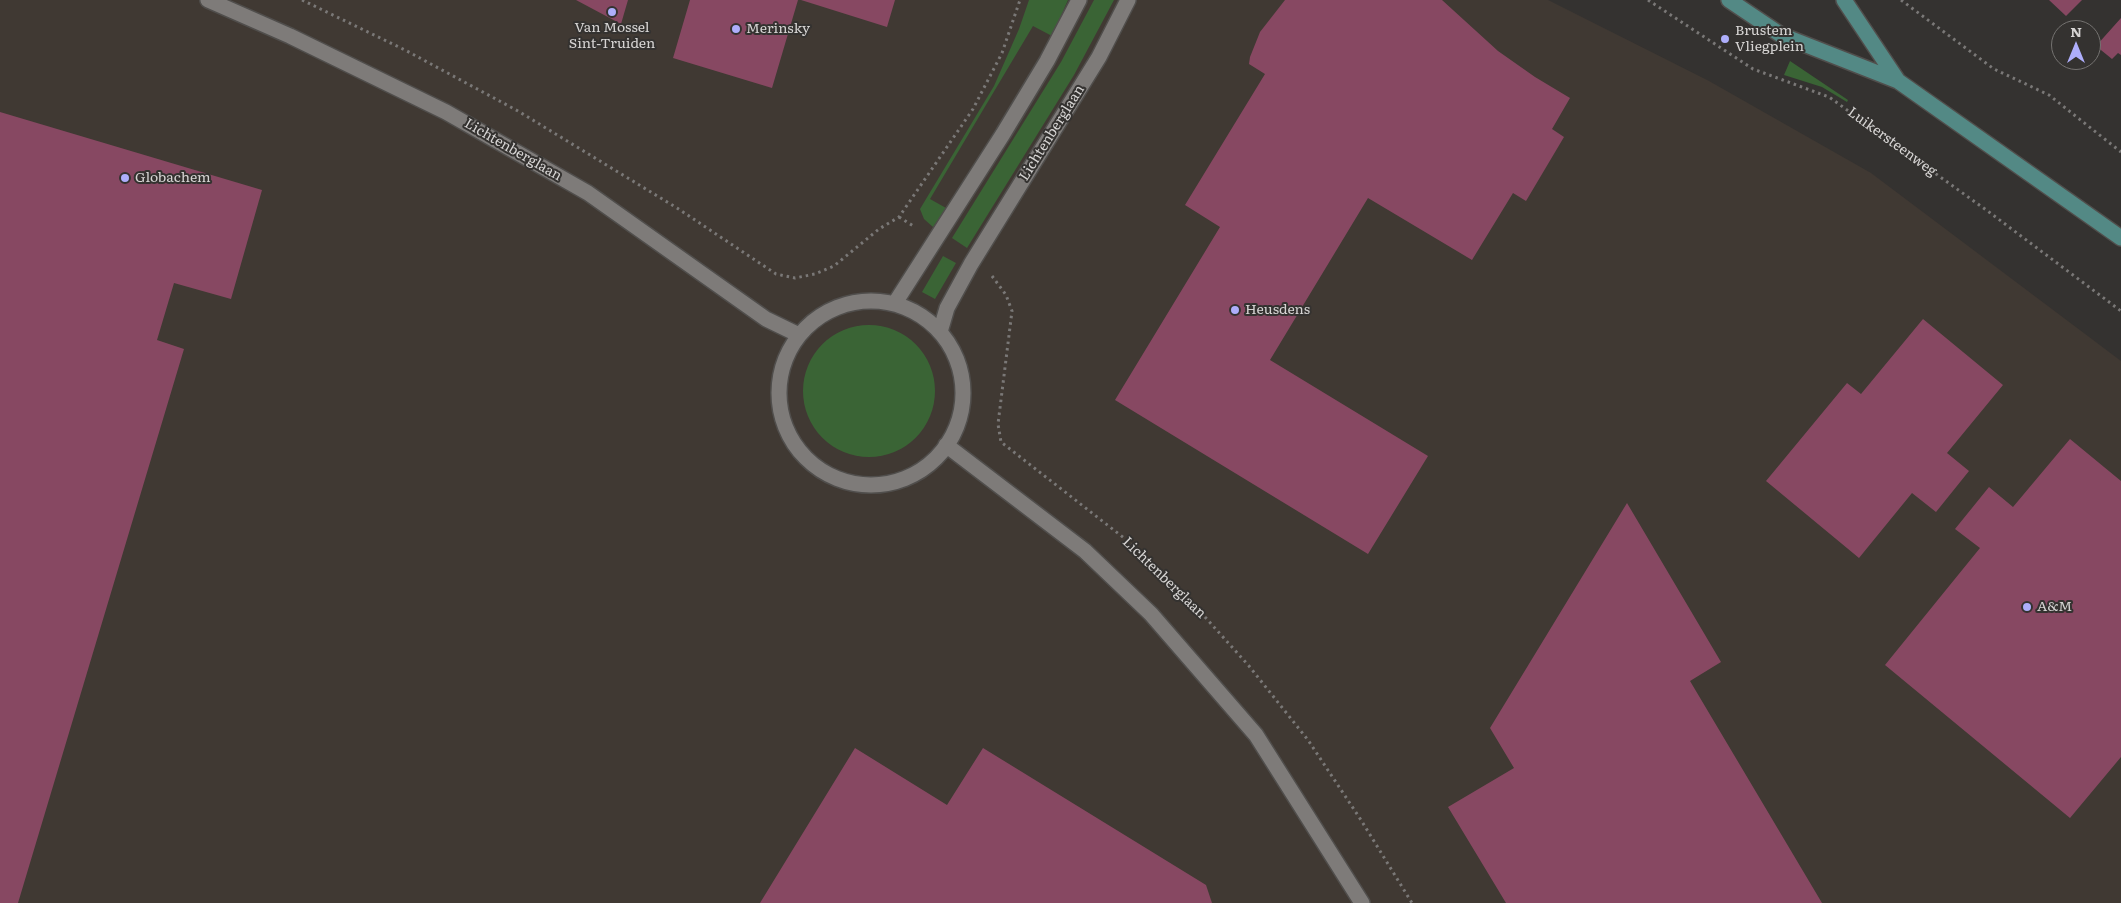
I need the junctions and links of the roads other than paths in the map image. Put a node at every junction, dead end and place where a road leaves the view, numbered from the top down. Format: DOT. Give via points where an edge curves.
graph roads {
  1 [pos="208,0"];
  2 [pos="1079,0"];
  3 [pos="1128,0"];
  4 [pos="1729,0"];
  5 [pos="1844,0"];
  6 [pos="1898,81"];
  7 [pos="2121,238"];
  8 [pos="895,303"];
  9 [pos="940,332"];
  10 [pos="799,335"];
  11 [pos="946,445"];
  12 [pos="1362,903"];
  1 -- 10 [label="street, Lichtenberglaan" via="290,36 463,122 588,193 766,318"];
  2 -- 8 [label="street" via="1047,61"];
  3 -- 9 [label="street, Lichtenberglaan" via="1099,57 971,264 948,308"];
  4 -- 6 [label="main road" via="1781,35"];
  5 -- 6 [label="main road"];
  6 -- 7 [label="main road"];
  8 -- 9 [label="street" via="932,321"];
  8 -- 10 [label="street" via="860,302 838,307 814,320"];
  9 -- 11 [label="street" via="958,364 963,383 962,408 957,426"];
  10 -- 11 [label="street" via="780,374 778,399 782,421 795,446 817,468 843,481 871,485 900,481 926,467"];
  11 -- 12 [label="street" via="1084,551 1150,614 1256,734"];
}
